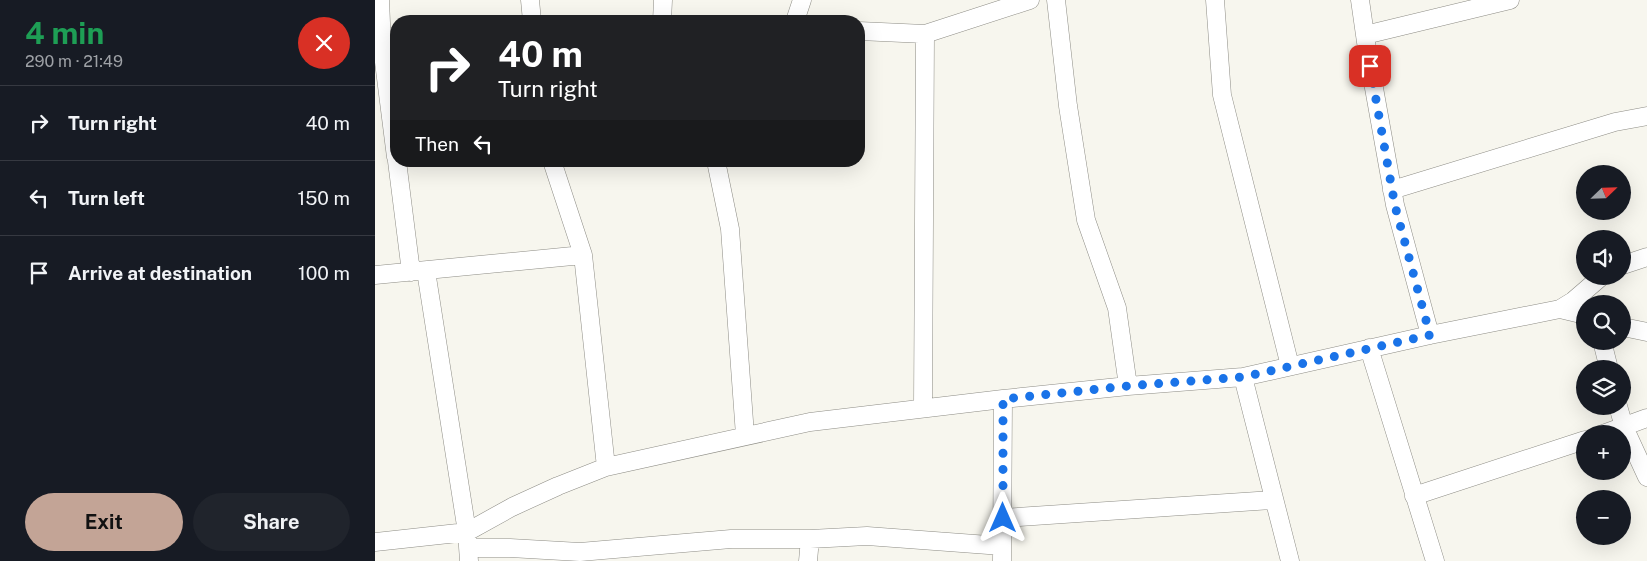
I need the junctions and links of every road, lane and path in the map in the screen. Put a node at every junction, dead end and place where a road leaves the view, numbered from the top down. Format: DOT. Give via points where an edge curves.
graph roads {
  1 [pos="380,0"];
  2 [pos="530,0"];
  3 [pos="663,0"];
  4 [pos="802,0"];
  5 [pos="1030,0"];
  6 [pos="1056,0"];
  7 [pos="1215,0"];
  8 [pos="1360,0"];
  9 [pos="1510,0"];
  10 [pos="532,15"];
  11 [pos="662,15"];
  12 [pos="797,15"];
  13 [pos="865,31"];
  14 [pos="925,34"];
  15 [pos="1365,35"];
  16 [pos="385,45"];
  17 [pos="390,96"];
  18 [pos="1647,116"];
  19 [pos="398,167"];
  20 [pos="554,167"];
  21 [pos="717,167"];
  22 [pos="1392,190"];
  23 [pos="583,255"];
  24 [pos="1647,258"];
  25 [pos="1631,263"];
  26 [pos="418,271"];
  27 [pos="375,275"];
  28 [pos="1592,285"];
  29 [pos="1561,309"];
  30 [pos="1576,313"];
  31 [pos="1631,329"];
  32 [pos="1647,332"];
  33 [pos="1430,335"];
  34 [pos="1369,348"];
  35 [pos="1290,366"];
  36 [pos="1243,377"];
  37 [pos="1128,386"];
  38 [pos="1003,399"];
  39 [pos="923,408"];
  40 [pos="1647,418"];
  41 [pos="1629,425"];
  42 [pos="745,435"];
  43 [pos="1631,442"];
  44 [pos="1576,443"];
  45 [pos="606,467"];
  46 [pos="1647,477"];
  47 [pos="1414,496"];
  48 [pos="1273,500"];
  49 [pos="1003,518"];
  50 [pos="810,539"];
  51 [pos="375,542"];
  52 [pos="468,547"];
  53 [pos="1002,553"];
  54 [pos="808,561"];
  55 [pos="1289,561"];
  56 [pos="1435,561"];
  1 -- 16 [label="street"];
  2 -- 10 [label="street"];
  3 -- 11 [label="street"];
  4 -- 12 [label="street"];
  5 -- 14 [label="street"];
  6 -- 37 [label="street" via="1086,220 1117,308"];
  7 -- 35 [label="street" via="1222,95"];
  8 -- 15 [label="street"];
  9 -- 15 [label="street"];
  13 -- 14 [label="street"];
  14 -- 39 [label="street"];
  15 -- 22 [label="street"];
  16 -- 17 [label="street"];
  18 -- 22 [label="street" via="1615,122"];
  19 -- 26 [label="street"];
  20 -- 23 [label="street"];
  21 -- 42 [label="street" via="730,229"];
  22 -- 33 [label="street"];
  23 -- 26 [label="street"];
  23 -- 45 [label="street"];
  24 -- 25 [label="street"];
  26 -- 27 [label="street"];
  26 -- 52 [label="street"];
  28 -- 29 [label="street"];
  29 -- 30 [label="street"];
  29 -- 33 [label="street"];
  31 -- 32 [label="street"];
  33 -- 34 [label="street"];
  34 -- 35 [label="street"];
  34 -- 47 [label="street"];
  35 -- 36 [label="street"];
  36 -- 37 [label="street"];
  36 -- 48 [label="street"];
  37 -- 38 [label="street"];
  38 -- 39 [label="street"];
  38 -- 49 [label="street"];
  39 -- 42 [label="street" via="810,422"];
  40 -- 41 [label="street"];
  42 -- 45 [label="street"];
  43 -- 46 [label="street"];
  44 -- 47 [label="street"];
  45 -- 52 [label="street" via="520,504"];
  47 -- 56 [label="street"];
  48 -- 49 [label="street"];
  48 -- 55 [label="street"];
  49 -- 53 [label="street"];
  50 -- 52 [label="street" via="731,540 581,552"];
  50 -- 53 [label="street" via="867,536"];
  50 -- 54 [label="street"];
  51 -- 52 [label="street"];
}
